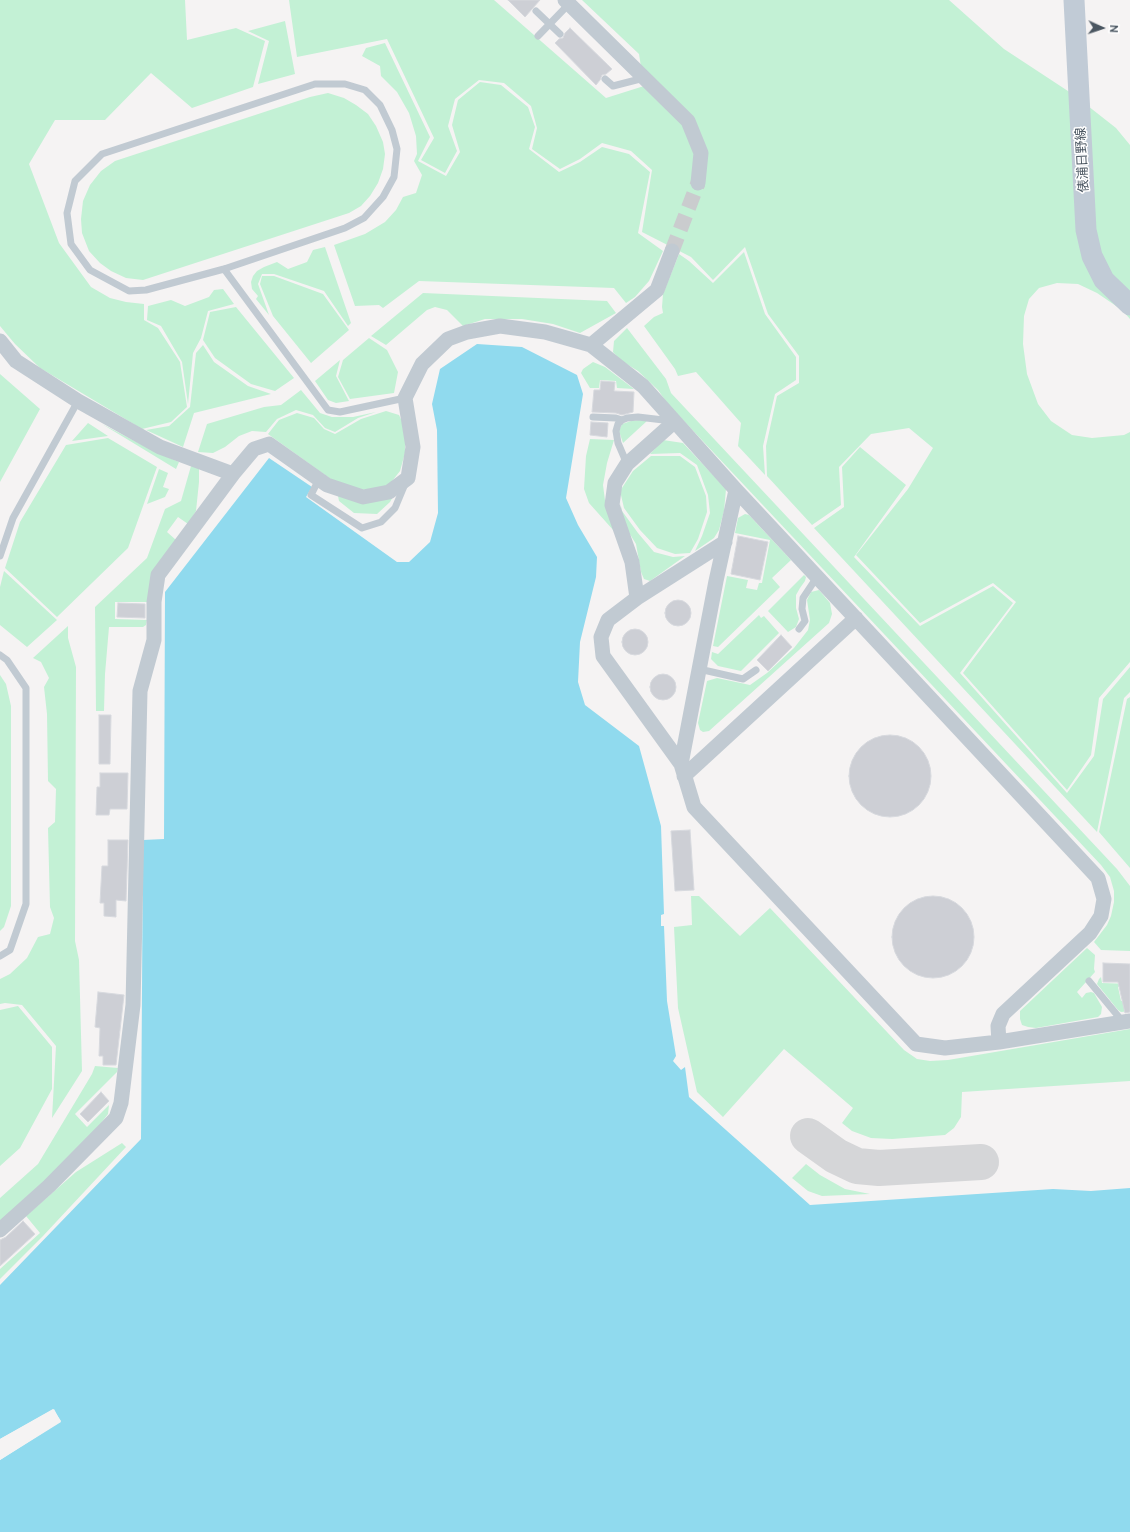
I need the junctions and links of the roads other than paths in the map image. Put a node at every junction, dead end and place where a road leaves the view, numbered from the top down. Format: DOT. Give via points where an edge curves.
graph roads {
  1 [pos="1074,0"];
  2 [pos="567,2"];
  3 [pos="536,11"];
  4 [pos="550,24"];
  5 [pos="560,34"];
  6 [pos="538,36"];
  7 [pos="644,78"];
  8 [pos="605,79"];
  9 [pos="698,183"];
  10 [pos="672,251"];
  11 [pos="224,269"];
  12 [pos="1130,305"];
  13 [pos="0,341"];
  14 [pos="590,345"];
  15 [pos="405,398"];
  16 [pos="78,401"];
  17 [pos="593,417"];
  18 [pos="622,420"];
  19 [pos="674,422"];
  20 [pos="627,464"];
  21 [pos="233,474"];
  22 [pos="408,478"];
  23 [pos="319,479"];
  24 [pos="736,490"];
  25 [pos="725,542"];
  26 [pos="0,556"];
  27 [pos="817,577"];
  28 [pos="637,598"];
  29 [pos="856,618"];
  30 [pos="799,629"];
  31 [pos="0,655"];
  32 [pos="699,669"];
  33 [pos="756,670"];
  34 [pos="682,770"];
  35 [pos="0,956"];
  36 [pos="1089,981"];
  37 [pos="1126,1022"];
  38 [pos="999,1042"];
  39 [pos="0,1230"];
  1 -- 12 [label="main road, 俵浦日野線" via="1086,230 1092,256 1104,280"];
  2 -- 4 [label="lane"];
  2 -- 7 [label="street"];
  3 -- 4 [label="lane"];
  4 -- 5 [label="lane"];
  4 -- 6 [label="lane"];
  7 -- 8 [label="lane" via="613,86"];
  7 -- 9 [label="street" via="688,121 701,153"];
  10 -- 14 [label="street" via="657,290"];
  11 -- 11 [label="lane" via="146,290 129,291 90,270 71,244 67,213 75,181 102,154 315,84 345,84 365,90 380,105 392,130 397,149 394,176 383,197 364,218 345,228"];
  11 -- 15 [label="lane" via="328,410 340,412"];
  13 -- 16 [label="street" via="16,361"];
  14 -- 15 [label="street" via="545,332 500,326 467,332 448,339 422,364"];
  14 -- 19 [label="street" via="643,386"];
  15 -- 22 [label="street" via="413,447"];
  16 -- 21 [label="street" via="160,447"];
  16 -- 26 [label="lane" via="13,518"];
  17 -- 18 [label="lane"];
  18 -- 19 [label="lane" via="651,417"];
  18 -- 20 [label="lane" via="616,431"];
  19 -- 20 [label="street"];
  19 -- 24 [label="street"];
  20 -- 28 [label="street" via="615,483 612,505 632,562"];
  21 -- 23 [label="street" via="254,449 269,444"];
  21 -- 39 [label="street" via="158,576 154,602 154,640 140,691 133,1005 121,1103 116,1118 49,1186"];
  22 -- 23 [label="street" via="389,492 363,497 327,485"];
  22 -- 23 [label="lane" via="395,508 381,522 362,528 311,495"];
  24 -- 25 [label="street"];
  24 -- 27 [label="street"];
  25 -- 28 [label="street"];
  25 -- 32 [label="street"];
  27 -- 29 [label="street"];
  27 -- 30 [label="lane" via="803,598 804,621"];
  28 -- 34 [label="street" via="608,620 601,637 603,656"];
  29 -- 34 [label="street"];
  29 -- 38 [label="street" via="1098,878 1104,899 1101,916 1090,933 1003,1014 998,1026"];
  31 -- 35 [label="lane" via="7,660 26,688 26,904 10,950"];
  32 -- 33 [label="lane" via="743,679"];
  32 -- 34 [label="street"];
  34 -- 38 [label="street" via="694,807 916,1044 945,1048"];
  36 -- 37 [label="lane"];
  37 -- 38 [label="street"];
}
